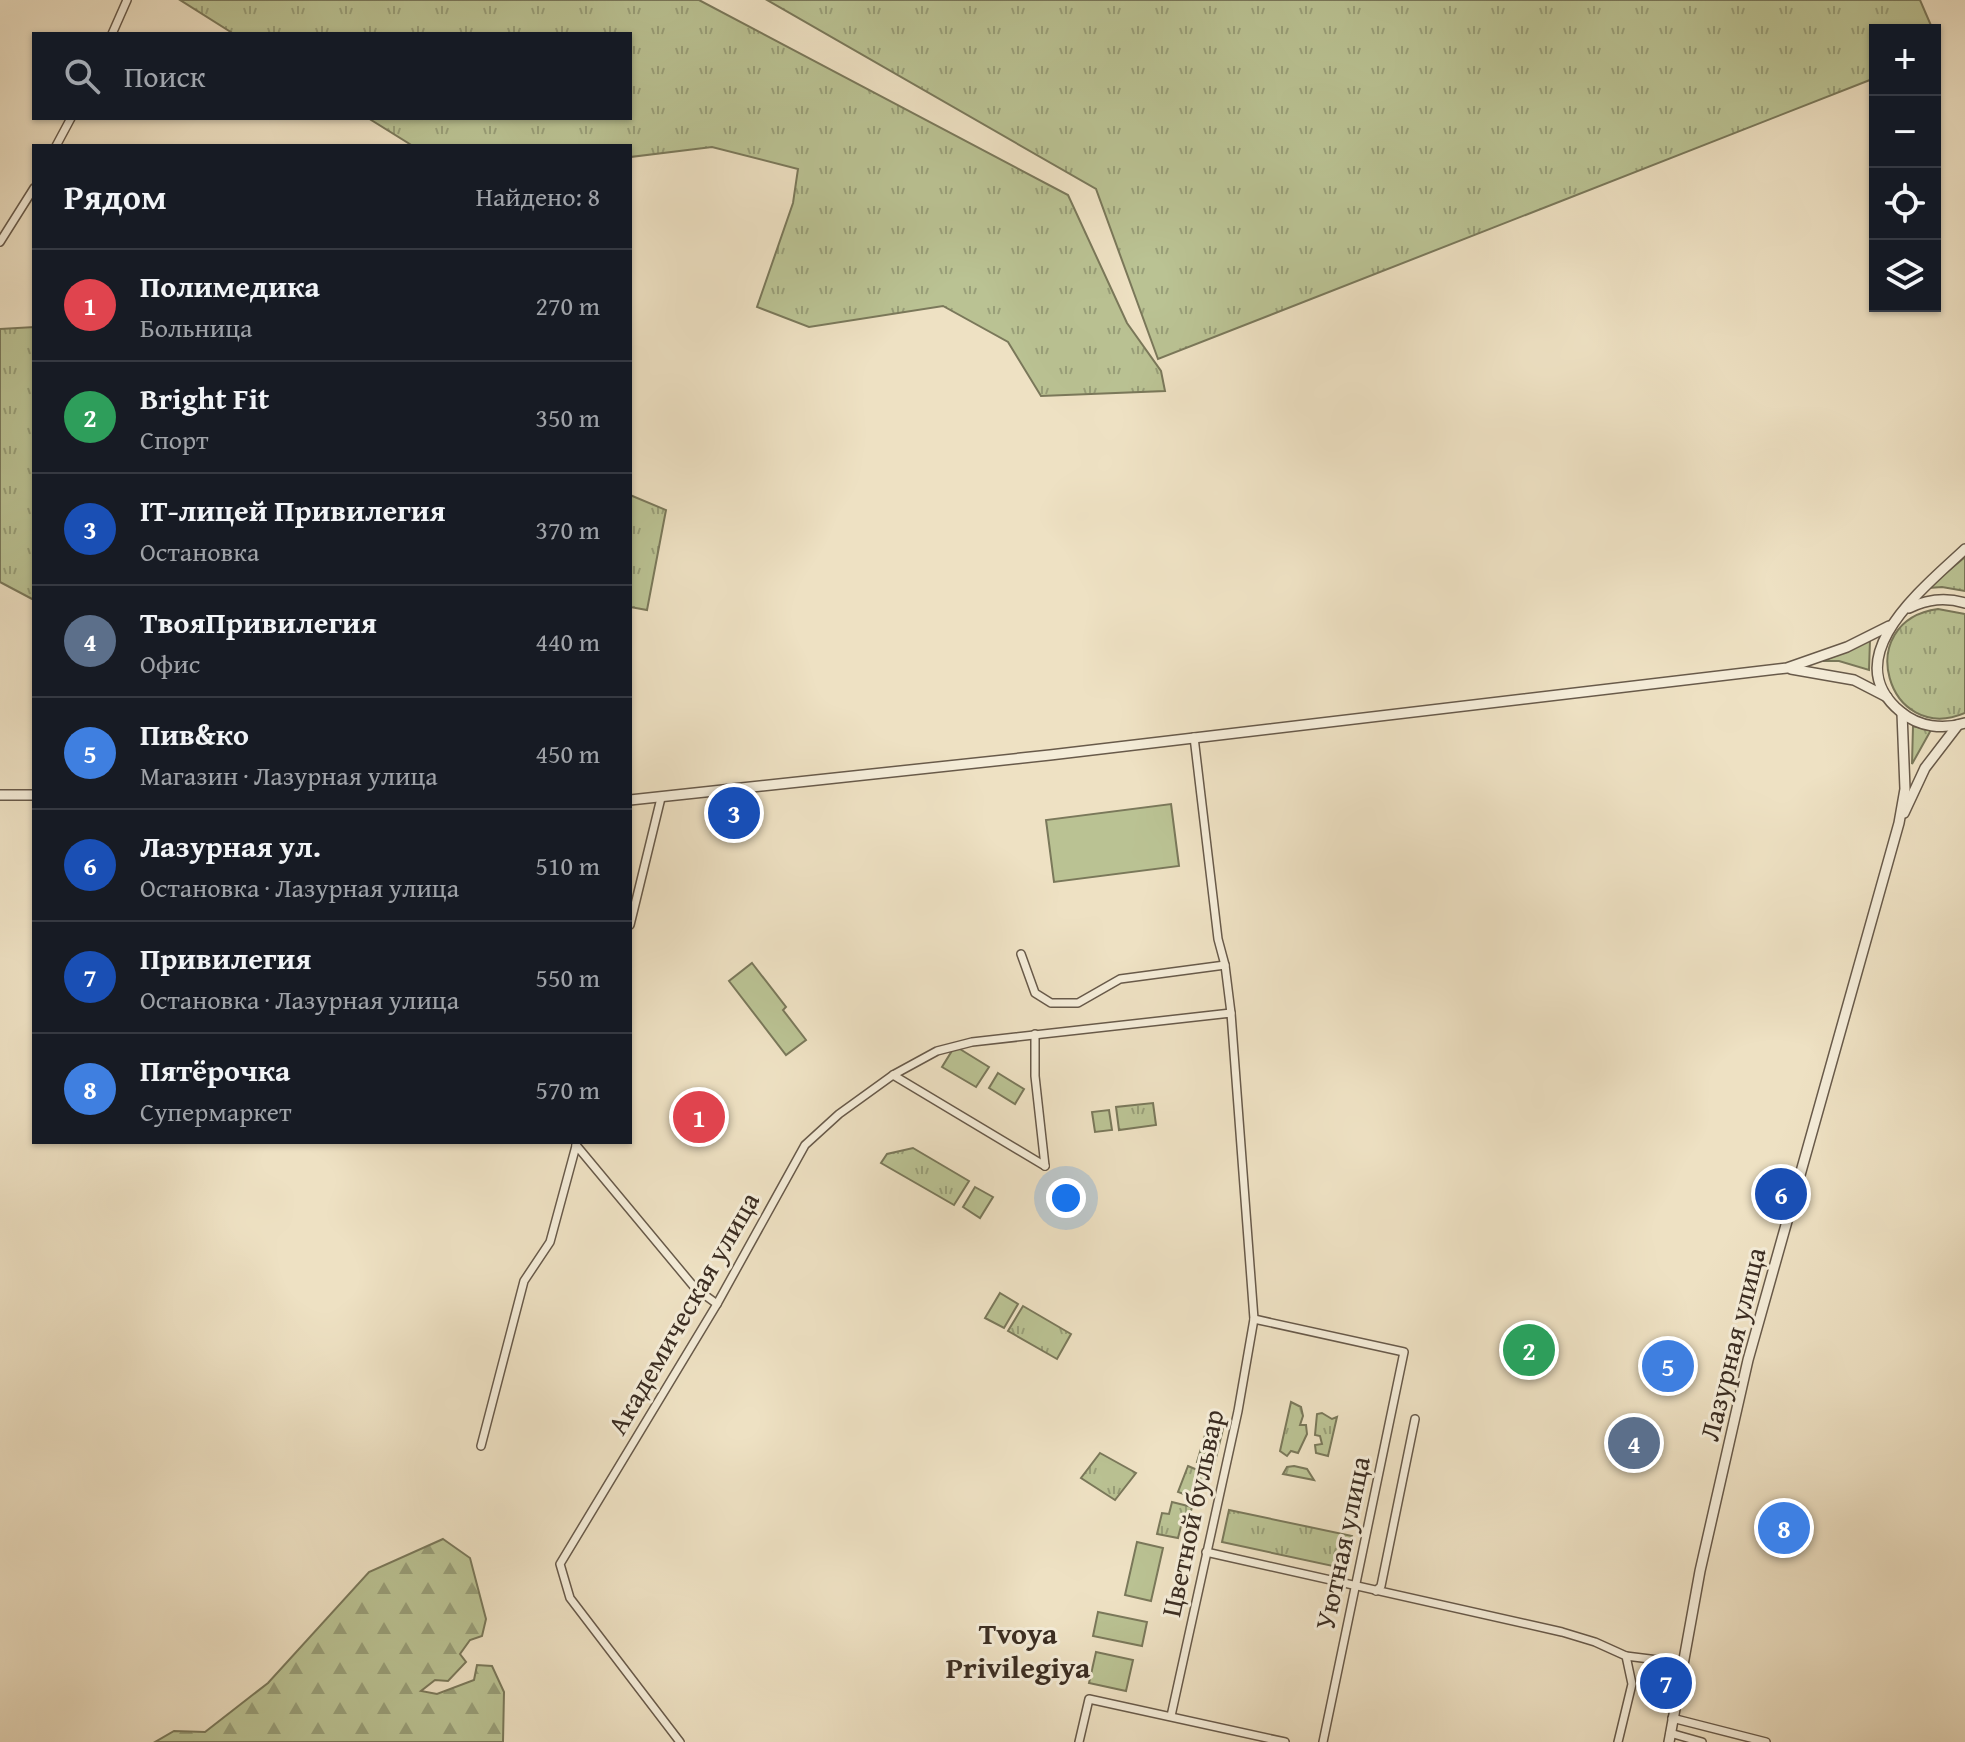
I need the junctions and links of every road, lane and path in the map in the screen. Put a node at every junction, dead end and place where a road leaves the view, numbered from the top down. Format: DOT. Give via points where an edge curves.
graph roads {
  1 [pos="127,0"];
  2 [pos="113,32"];
  3 [pos="70,120"];
  4 [pos="57,144"];
  5 [pos="32,191"];
  6 [pos="0,242"];
  7 [pos="1965,549"];
  8 [pos="1965,603"];
  9 [pos="1903,612"];
  10 [pos="1889,626"];
  11 [pos="1787,668"];
  12 [pos="1888,698"];
  13 [pos="1902,713"];
  14 [pos="1962,724"];
  15 [pos="1194,737"];
  16 [pos="0,795"];
  17 [pos="32,795"];
  18 [pos="661,798"];
  19 [pos="632,800"];
  20 [pos="1899,823"];
  21 [pos="632,917"];
  22 [pos="1021,954"];
  23 [pos="1225,965"];
  24 [pos="1231,1013"];
  25 [pos="1035,1034"];
  26 [pos="893,1075"];
  27 [pos="576,1144"];
  28 [pos="717,1304"];
  29 [pos="1254,1319"];
  30 [pos="1415,1419"];
  31 [pos="481,1446"];
  32 [pos="1206,1552"];
  33 [pos="1356,1584"];
  34 [pos="1376,1591"];
  35 [pos="1626,1656"];
  36 [pos="1682,1663"];
  37 [pos="1171,1716"];
  38 [pos="1672,1718"];
  39 [pos="1670,1738"];
  40 [pos="680,1742"];
  41 [pos="1079,1742"];
  42 [pos="1285,1742"];
  43 [pos="1323,1742"];
  44 [pos="1618,1742"];
  45 [pos="1702,1742"];
  46 [pos="1766,1742"];
  1 -- 2 [label="street"];
  3 -- 4 [label="street"];
  5 -- 6 [label="street"];
  7 -- 9 [label="street"];
  8 -- 9 [label="street" via="1930,600"];
  9 -- 10 [label="street"];
  10 -- 11 [label="street"];
  10 -- 12 [label="street" via="1878,662"];
  11 -- 12 [label="street" via="1854,680"];
  11 -- 15 [label="street"];
  12 -- 13 [label="street"];
  13 -- 14 [label="street" via="1928,726"];
  13 -- 20 [label="street" via="1905,789"];
  14 -- 20 [label="street" via="1925,768"];
  15 -- 18 [label="street"];
  15 -- 23 [label="street, Цветной бульвар"];
  16 -- 17 [label="street"];
  18 -- 19 [label="street"];
  18 -- 21 [label="street"];
  20 -- 36 [label="street, Лазурная улица" via="1748,1360"];
  22 -- 23 [label="street" via="1035,993 1051,1003 1078,1003 1120,979"];
  23 -- 24 [label="street, Цветной бульвар"];
  24 -- 25 [label="street, Академическая улица"];
  24 -- 29 [label="street, Цветной бульвар"];
  25 -- 26 [label="street, Академическая улица" via="937,1051"];
  25 -- 26 [label="street" via="1045,1166"];
  26 -- 28 [label="street, Академическая улица" via="805,1145"];
  27 -- 28 [label="street" via="695,1288"];
  27 -- 31 [label="street" via="550,1242 524,1281"];
  28 -- 40 [label="street, Академическая улица" via="560,1564 570,1598"];
  29 -- 32 [label="street, Цветной бульвар"];
  29 -- 33 [label="street, Уютная улица" via="1404,1352"];
  30 -- 34 [label="street"];
  32 -- 33 [label="street"];
  32 -- 37 [label="street, Цветной бульвар"];
  33 -- 34 [label="street"];
  33 -- 43 [label="street, Уютная улица"];
  34 -- 35 [label="street" via="1562,1632"];
  35 -- 36 [label="street"];
  35 -- 44 [label="street" via="1632,1684"];
  36 -- 38 [label="street, Лазурная улица"];
  37 -- 41 [label="street" via="1089,1699"];
  37 -- 42 [label="street"];
  38 -- 39 [label="street, Лазурная улица"];
  38 -- 46 [label="street"];
  39 -- 45 [label="street"];
}
